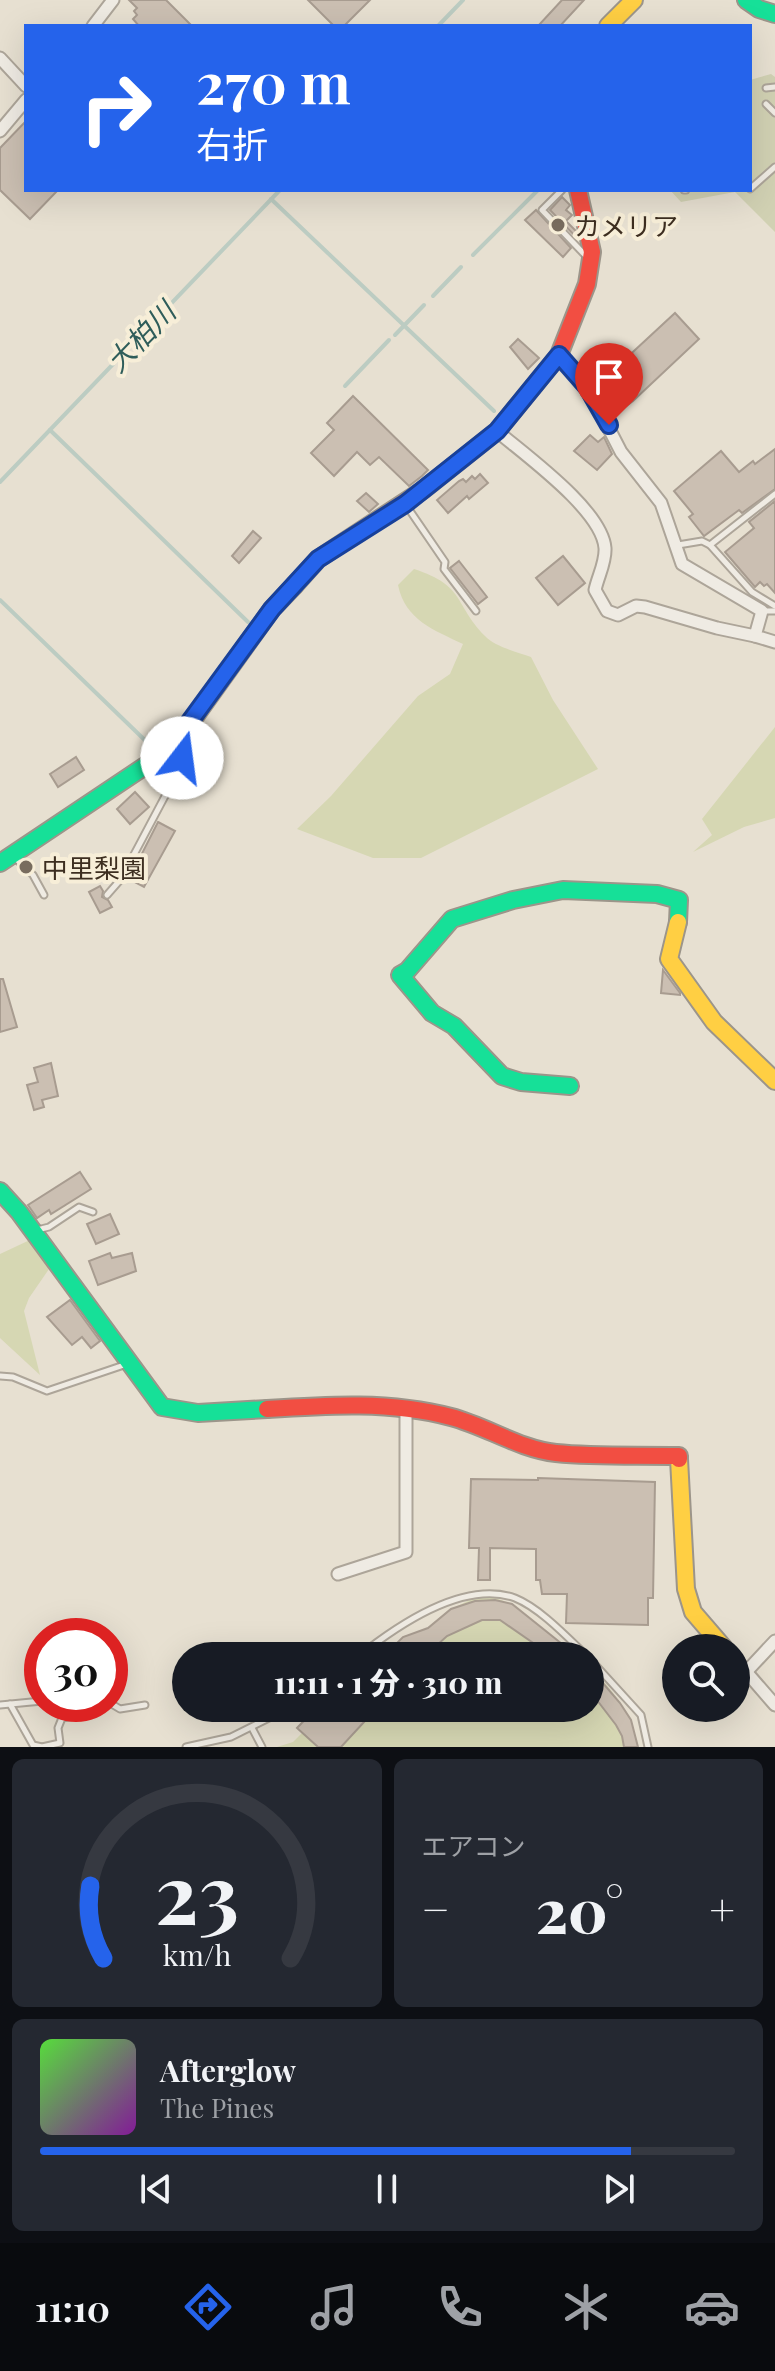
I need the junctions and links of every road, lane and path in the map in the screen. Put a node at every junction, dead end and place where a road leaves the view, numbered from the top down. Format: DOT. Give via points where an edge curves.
graph roads {
  1 [pos="113,0"];
  2 [pos="634,0"];
  3 [pos="746,0"];
  4 [pos="775,14"];
  5 [pos="95,24"];
  6 [pos="610,24"];
  7 [pos="0,58"];
  8 [pos="24,84"];
  9 [pos="775,87"];
  10 [pos="766,88"];
  11 [pos="24,102"];
  12 [pos="766,104"];
  13 [pos="775,113"];
  14 [pos="0,131"];
  15 [pos="775,167"];
  16 [pos="752,187"];
  17 [pos="560,192"];
  18 [pos="578,192"];
  19 [pos="592,252"];
  20 [pos="559,355"];
  21 [pos="497,431"];
  22 [pos="775,494"];
  23 [pos="405,504"];
  24 [pos="677,545"];
  25 [pos="710,545"];
  26 [pos="775,608"];
  27 [pos="476,611"];
  28 [pos="762,611"];
  29 [pos="755,636"];
  30 [pos="775,642"];
  31 [pos="180,735"];
  32 [pos="173,780"];
  33 [pos="6,860"];
  34 [pos="44,895"];
  35 [pos="107,895"];
  36 [pos="775,1081"];
  37 [pos="570,1086"];
  38 [pos="0,1191"];
  39 [pos="93,1212"];
  40 [pos="32,1231"];
  41 [pos="128,1363"];
  42 [pos="0,1376"];
  43 [pos="406,1410"];
  44 [pos="338,1574"];
  45 [pos="712,1634"];
  46 [pos="775,1641"];
  47 [pos="377,1642"];
  48 [pos="572,1642"];
  49 [pos="750,1668"];
  50 [pos="604,1673"];
  51 [pos="750,1675"];
  52 [pos="24,1703"];
  53 [pos="10,1704"];
  54 [pos="0,1705"];
  55 [pos="145,1705"];
  56 [pos="775,1705"];
  57 [pos="128,1708"];
  58 [pos="60,1722"];
  59 [pos="263,1722"];
  60 [pos="252,1728"];
  61 [pos="186,1747"];
  62 [pos="262,1747"];
  63 [pos="648,1747"];
  1 -- 5 [label="street"];
  2 -- 6 [label="street"];
  3 -- 4 [label="street"];
  7 -- 8 [label="street"];
  9 -- 10 [label="lane"];
  11 -- 14 [label="street"];
  12 -- 13 [label="lane"];
  15 -- 16 [label="lane"];
  17 -- 19 [label="lane" via="542,210 585,255"];
  18 -- 19 [label="street"];
  19 -- 20 [label="street" via="587,284"];
  20 -- 21 [label="street"];
  20 -- 24 [label="street" via="588,388 621,452 661,503"];
  21 -- 23 [label="street"];
  21 -- 29 [label="street" via="550,475 599,527 605,546 595,590 607,611 618,615 645,607"];
  22 -- 25 [label="lane"];
  23 -- 27 [label="lane"];
  23 -- 31 [label="street" via="318,559 288,590"];
  24 -- 25 [label="lane"];
  24 -- 28 [label="street" via="682,564"];
  25 -- 26 [label="lane" via="752,592"];
  26 -- 28 [label="lane"];
  28 -- 29 [label="street"];
  29 -- 30 [label="street"];
  31 -- 32 [label="street" via="182,758"];
  31 -- 33 [label="street" via="141,771"];
  32 -- 35 [label="lane" via="121,879"];
  33 -- 34 [label="lane" via="33,875"];
  36 -- 37 [label="street" via="714,1022 669,959 679,900 657,894 563,890 452,919 400,975 432,1013 454,1026 502,1076"];
  38 -- 40 [label="street"];
  39 -- 40 [label="lane" via="79,1207 49,1227"];
  40 -- 41 [label="street"];
  41 -- 42 [label="lane" via="47,1391"];
  41 -- 43 [label="street" via="162,1407 175,1412 305,1406"];
  43 -- 44 [label="street" via="406,1552"];
  43 -- 45 [label="street" via="464,1421 554,1453 679,1456 686,1589 693,1612"];
  46 -- 49 [label="street"];
  47 -- 48 [label="lane" via="393,1629 470,1594 495,1593 518,1599"];
  50 -- 63 [label="lane" via="641,1715"];
  51 -- 56 [label="street"];
  52 -- 53 [label="lane"];
  53 -- 54 [label="lane"];
  53 -- 58 [label="lane" via="33,1745 60,1743"];
  55 -- 57 [label="lane"];
  59 -- 60 [label="lane"];
  60 -- 61 [label="lane"];
  60 -- 62 [label="lane"];
}
